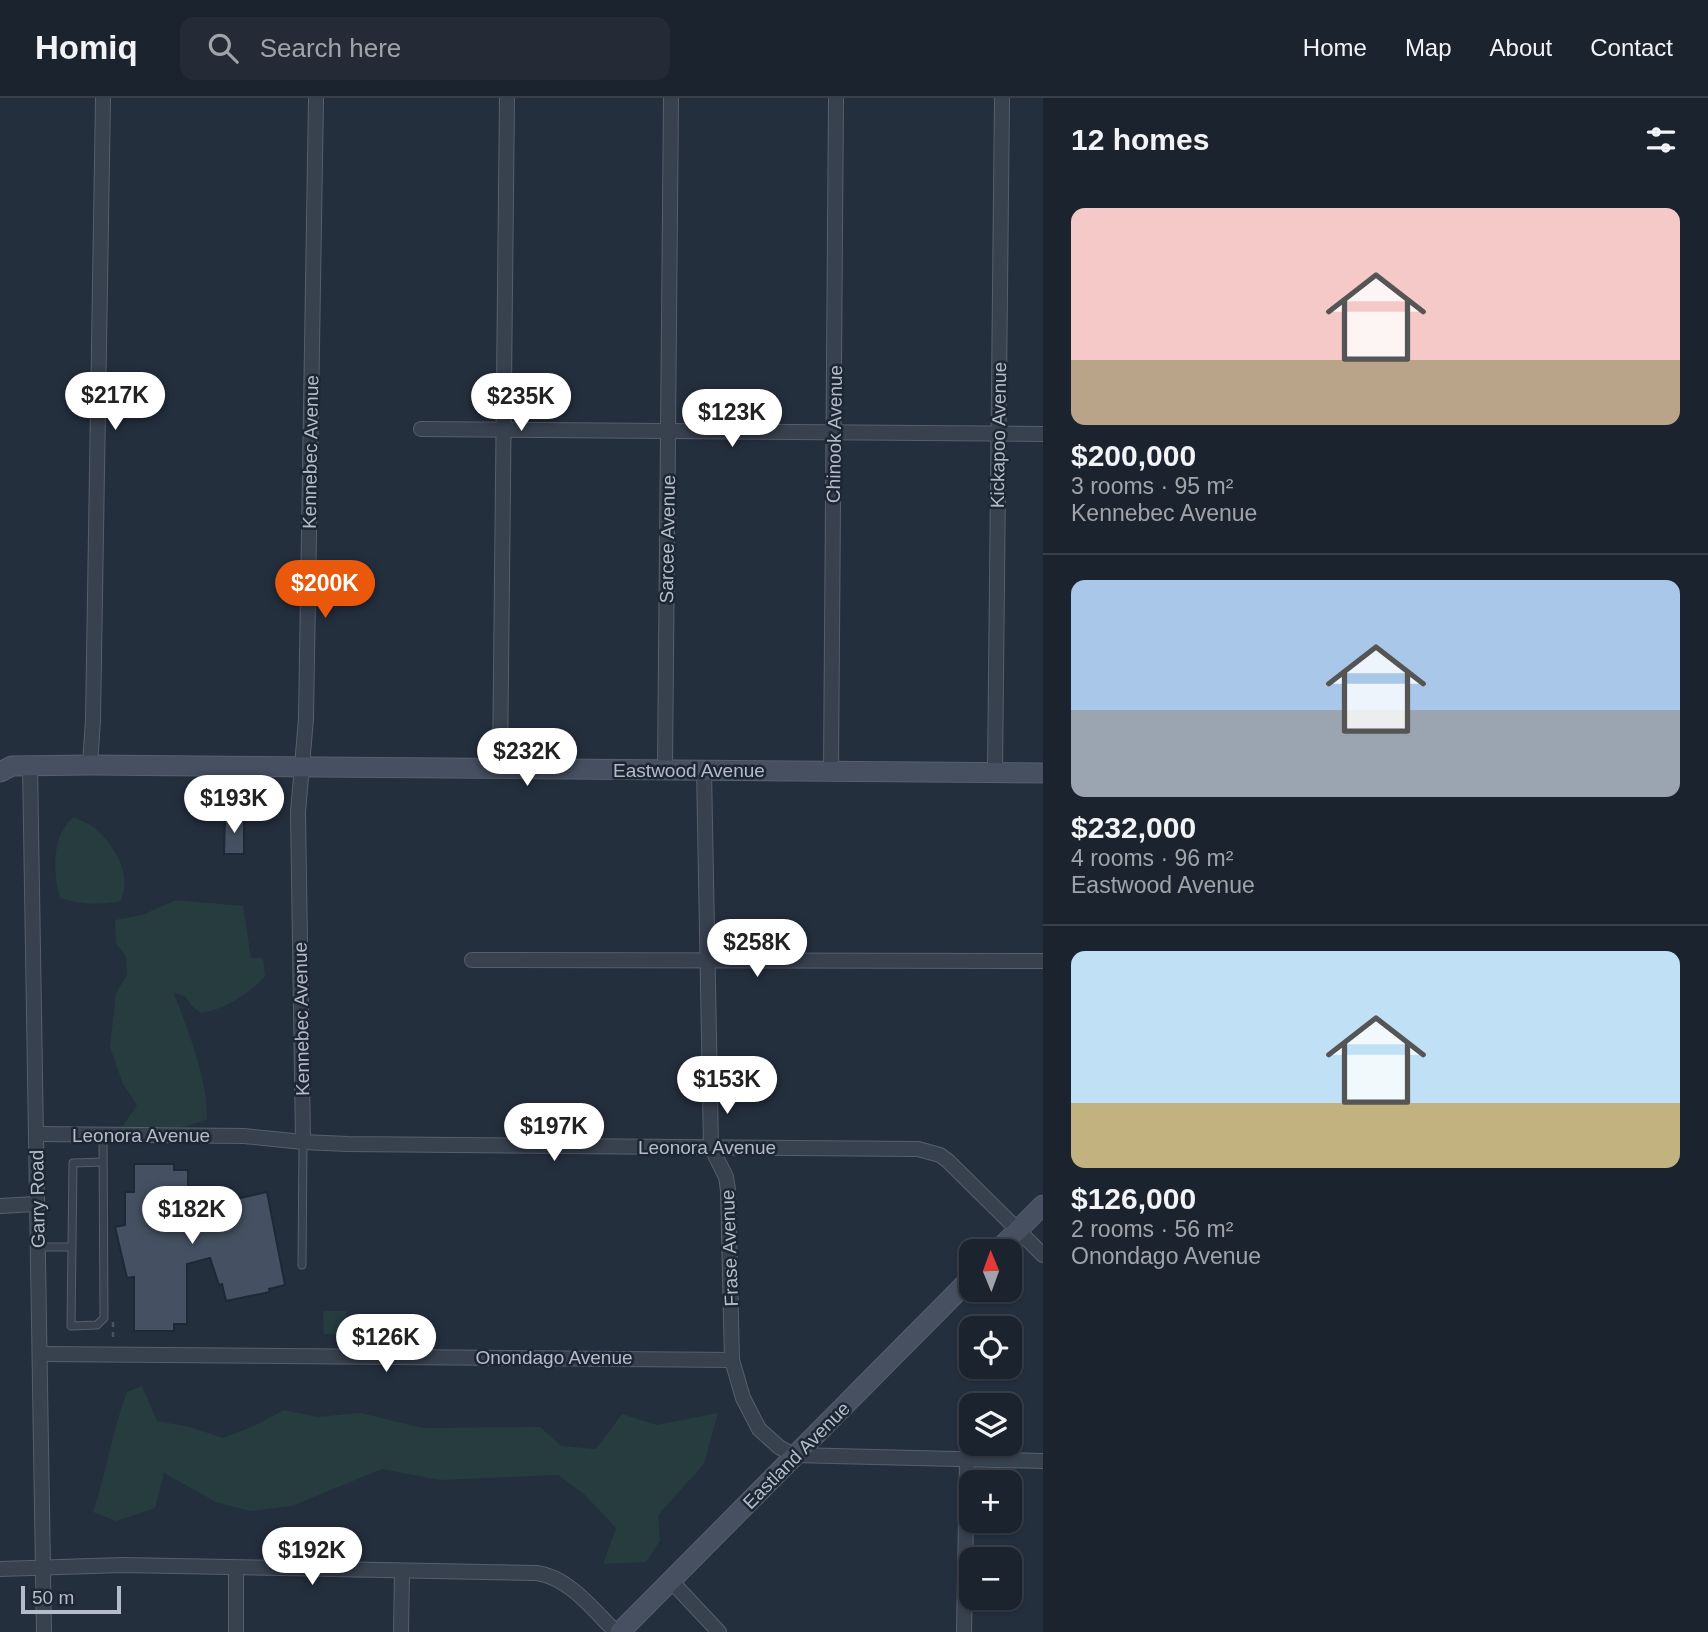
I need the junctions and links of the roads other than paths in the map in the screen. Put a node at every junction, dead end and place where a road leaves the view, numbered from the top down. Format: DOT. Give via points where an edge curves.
graph roads {
  1 [pos="103,98"];
  2 [pos="316,98"];
  3 [pos="507,98"];
  4 [pos="671,98"];
  5 [pos="836,98"];
  6 [pos="1002,98"];
  7 [pos="421,429"];
  8 [pos="503,429"];
  9 [pos="669,431"];
  10 [pos="833,433"];
  11 [pos="998,433"];
  12 [pos="1043,434"];
  13 [pos="90,765"];
  14 [pos="10,767"];
  15 [pos="302,767"];
  16 [pos="500,768"];
  17 [pos="665,770"];
  18 [pos="705,770"];
  19 [pos="831,771"];
  20 [pos="995,773"];
  21 [pos="1043,773"];
  22 [pos="472,960"];
  23 [pos="708,961"];
  24 [pos="1043,961"];
  25 [pos="36,1134"];
  26 [pos="103,1135"];
  27 [pos="303,1142"];
  28 [pos="711,1147"];
  29 [pos="103,1162"];
  30 [pos="35,1204"];
  31 [pos="1043,1205"];
  32 [pos="0,1206"];
  33 [pos="1017,1231"];
  34 [pos="1009,1239"];
  35 [pos="37,1247"];
  36 [pos="71,1247"];
  37 [pos="1043,1255"];
  38 [pos="302,1265"];
  39 [pos="959,1290"];
  40 [pos="41,1354"];
  41 [pos="732,1360"];
  42 [pos="793,1455"];
  43 [pos="967,1461"];
  44 [pos="1043,1461"];
  45 [pos="43,1568"];
  46 [pos="236,1568"];
  47 [pos="0,1569"];
  48 [pos="402,1572"];
  49 [pos="672,1582"];
  50 [pos="44,1632"];
  51 [pos="236,1632"];
  52 [pos="401,1632"];
  53 [pos="618,1632"];
  54 [pos="719,1632"];
  55 [pos="964,1632"];
  1 -- 13 [label="street"];
  2 -- 15 [label="street, Kennebec Avenue"];
  3 -- 8 [label="street"];
  4 -- 9 [label="street, Sarcee Avenue"];
  5 -- 10 [label="street, Chinook Avenue"];
  6 -- 11 [label="street, Kickapoo Avenue"];
  7 -- 8 [label="street"];
  8 -- 9 [label="street"];
  8 -- 16 [label="street"];
  9 -- 10 [label="street"];
  9 -- 17 [label="street, Sarcee Avenue"];
  10 -- 11 [label="street"];
  10 -- 19 [label="street, Chinook Avenue"];
  11 -- 12 [label="street"];
  11 -- 20 [label="street, Kickapoo Avenue"];
  13 -- 14 [label="street, Eastwood Avenue"];
  13 -- 15 [label="street, Eastwood Avenue"];
  14 -- 25 [label="street, Garry Road"];
  15 -- 16 [label="street, Eastwood Avenue"];
  15 -- 27 [label="street, Kennebec Avenue" via="298,812"];
  16 -- 17 [label="street, Eastwood Avenue"];
  17 -- 18 [label="street, Eastwood Avenue"];
  18 -- 19 [label="street, Eastwood Avenue"];
  18 -- 23 [label="street, Frase Avenue"];
  19 -- 20 [label="street, Eastwood Avenue"];
  20 -- 21 [label="street, Eastwood Avenue"];
  22 -- 23 [label="street"];
  23 -- 24 [label="street"];
  23 -- 28 [label="street, Frase Avenue"];
  25 -- 26 [label="street, Leonora Avenue"];
  25 -- 30 [label="street, Garry Road"];
  26 -- 27 [label="street, Leonora Avenue" via="244,1136"];
  26 -- 29 [label="lane"];
  27 -- 28 [label="street, Leonora Avenue"];
  27 -- 38 [label="lane"];
  28 -- 33 [label="street, Leonora Avenue" via="929,1151 948,1161"];
  28 -- 41 [label="street, Frase Avenue" via="729,1190"];
  29 -- 36 [label="lane" via="73,1163"];
  29 -- 36 [label="lane" via="104,1318 97,1325 71,1326"];
  30 -- 32 [label="street"];
  30 -- 35 [label="street, Garry Road"];
  31 -- 33 [label="street"];
  33 -- 34 [label="street"];
  33 -- 37 [label="street, Leonora Avenue"];
  35 -- 36 [label="lane"];
  35 -- 40 [label="street, Garry Road"];
  39 -- 42 [label="street, Eastland Avenue"];
  40 -- 41 [label="street, Onondago Avenue"];
  40 -- 45 [label="street, Garry Road"];
  41 -- 42 [label="street, Frase Avenue" via="743,1398 759,1429"];
  42 -- 43 [label="street"];
  42 -- 49 [label="street, Eastland Avenue"];
  43 -- 44 [label="street"];
  43 -- 55 [label="street"];
  45 -- 46 [label="street"];
  45 -- 47 [label="street"];
  45 -- 50 [label="street, Garry Road"];
  46 -- 48 [label="street"];
  46 -- 51 [label="street"];
  48 -- 52 [label="street"];
  48 -- 53 [label="street" via="547,1575 568,1586"];
  49 -- 53 [label="street, Eastland Avenue"];
  49 -- 54 [label="street"];
}
